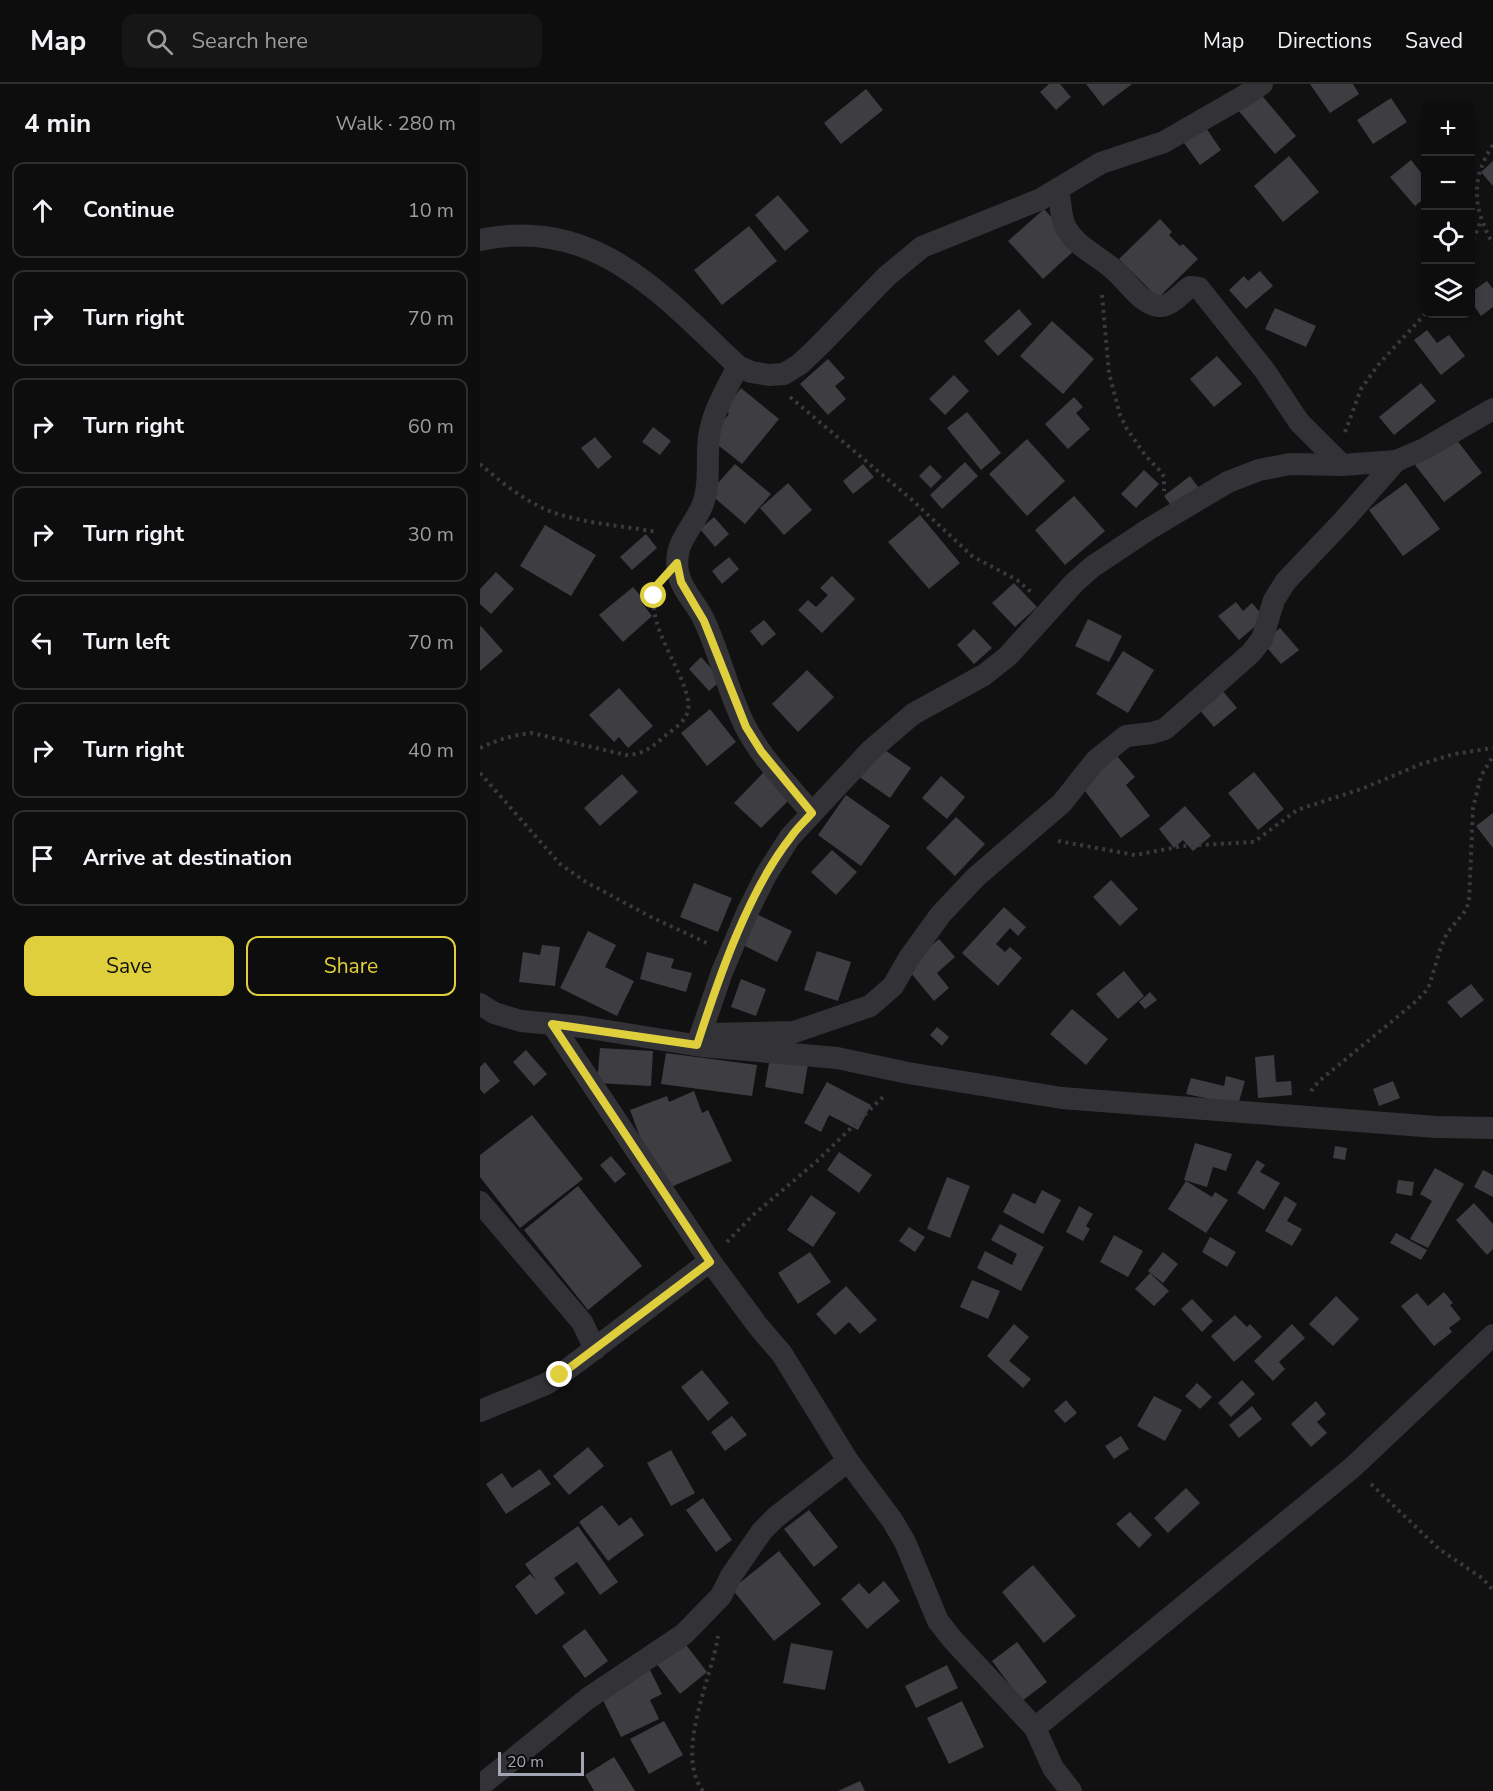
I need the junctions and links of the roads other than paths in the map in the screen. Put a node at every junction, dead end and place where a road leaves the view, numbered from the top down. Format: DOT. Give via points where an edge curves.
graph roads {
  1 [pos="1262,84"];
  2 [pos="1058,190"];
  3 [pos="480,240"];
  4 [pos="738,366"];
  5 [pos="1493,409"];
  6 [pos="1396,461"];
  7 [pos="1339,462"];
  8 [pos="812,813"];
  9 [pos="480,1004"];
  10 [pos="552,1024"];
  11 [pos="699,1039"];
  12 [pos="1493,1128"];
  13 [pos="480,1202"];
  14 [pos="710,1262"];
  15 [pos="1493,1335"];
  16 [pos="595,1349"];
  17 [pos="480,1411"];
  18 [pos="848,1461"];
  19 [pos="1035,1728"];
  20 [pos="480,1786"];
  21 [pos="1071,1791"];
  1 -- 2 [label="street" via="1164,142 1101,164"];
  2 -- 4 [label="street" via="922,247 887,276 800,364 784,374 751,372"];
  2 -- 7 [label="street" via="1065,226 1071,234 1119,273 1140,296 1157,306 1165,305 1190,287 1199,288 1265,371 1294,416"];
  3 -- 4 [label="street" via="536,236 582,245 602,254 638,276 672,304"];
  4 -- 8 [label="street" via="709,434 706,491 681,539 677,563 681,582 704,621 746,727"];
  5 -- 6 [label="street"];
  6 -- 7 [label="street"];
  6 -- 11 [label="street" via="1282,586 1262,639 1251,653 1165,729 1126,736 1096,760 1062,803 976,877 941,914 893,986 870,1006 794,1032"];
  7 -- 8 [label="street" via="1259,470 1228,482 1149,529 1092,567 1008,656 984,675 912,714 871,750"];
  8 -- 11 [label="street" via="790,837 766,875 730,952"];
  9 -- 10 [label="street" via="521,1021"];
  10 -- 11 [label="street"];
  10 -- 14 [label="street"];
  11 -- 12 [label="street" via="837,1058 1062,1098"];
  13 -- 16 [label="street" via="582,1322"];
  14 -- 16 [label="street"];
  14 -- 18 [label="street" via="782,1354"];
  15 -- 19 [label="street" via="1353,1467"];
  16 -- 17 [label="street" via="546,1384"];
  18 -- 19 [label="street" via="905,1542 938,1621"];
  18 -- 20 [label="street" via="762,1531 721,1596 684,1634 586,1699"];
  19 -- 21 [label="street" via="1053,1768"];
}
